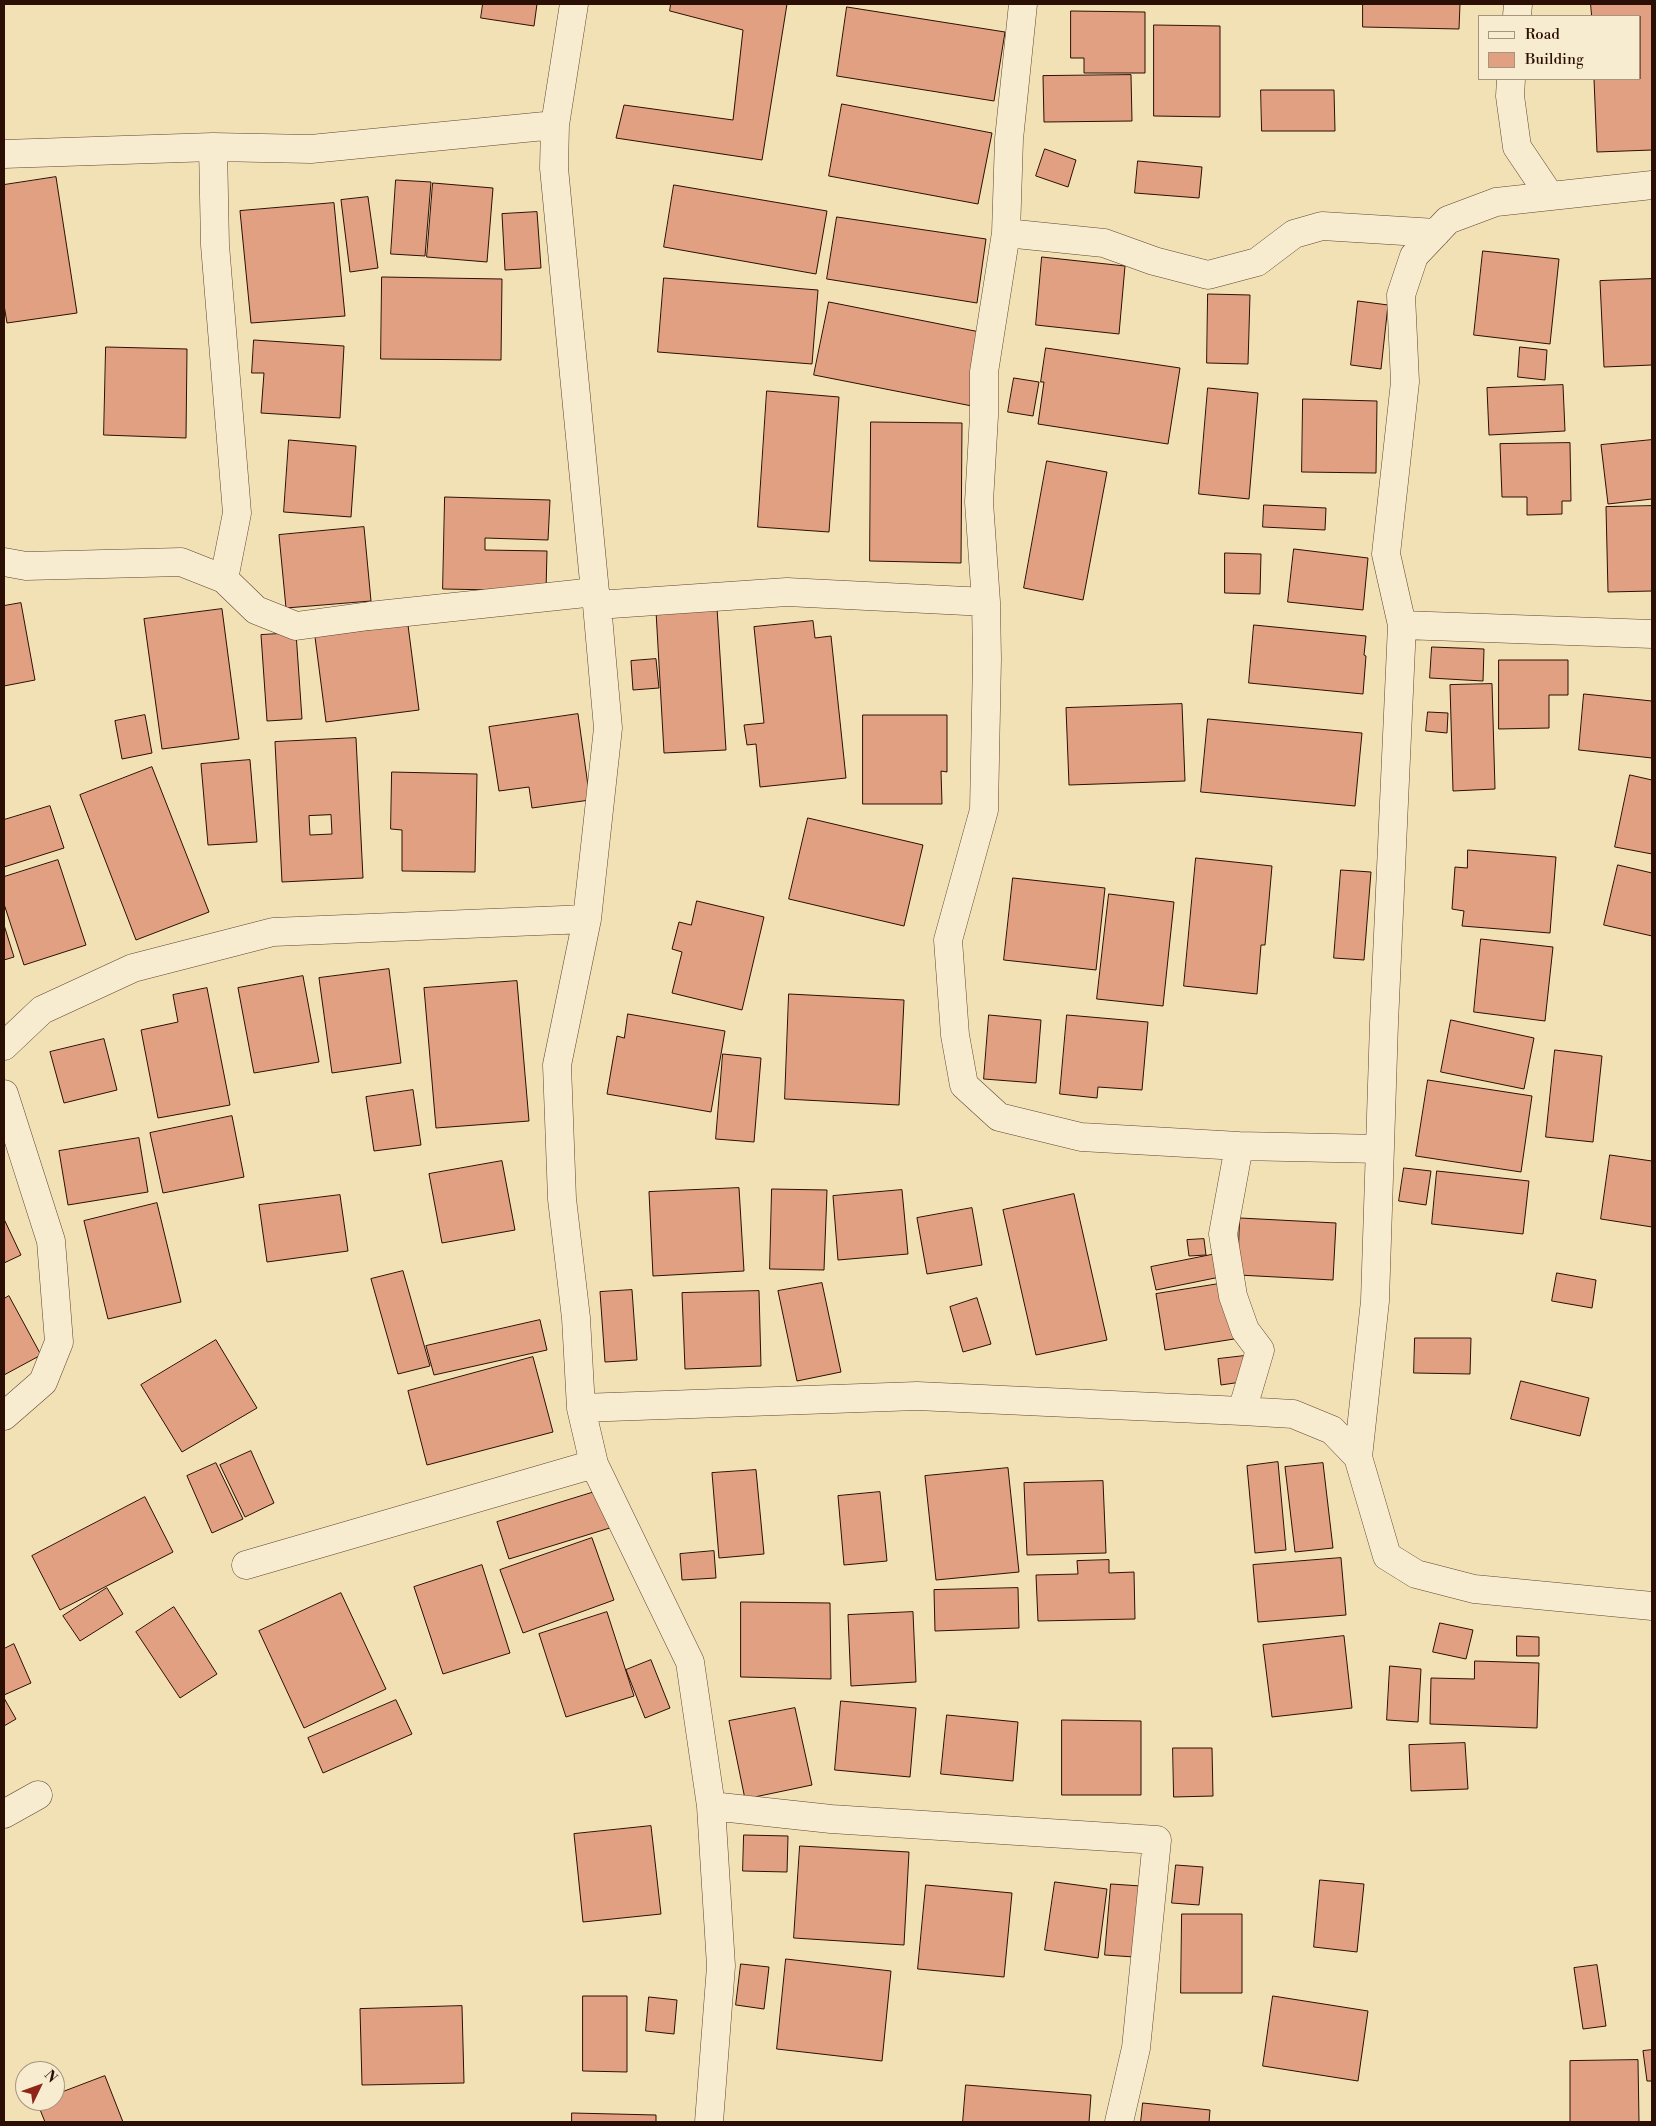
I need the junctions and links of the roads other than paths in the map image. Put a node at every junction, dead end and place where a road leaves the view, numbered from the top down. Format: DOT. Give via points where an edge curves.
graph roads {
  1 [pos="574,4"];
  2 [pos="1023,4"];
  3 [pos="1511,80"];
  4 [pos="554,125"];
  5 [pos="213,147"];
  6 [pos="4,154"];
  7 [pos="1652,185"];
  8 [pos="1550,196"];
  9 [pos="1006,233"];
  10 [pos="1436,233"];
  11 [pos="4,562"];
  12 [pos="224,579"];
  13 [pos="596,598"];
  14 [pos="986,602"];
  15 [pos="1402,625"];
  16 [pos="1652,634"];
  17 [pos="587,919"];
  18 [pos="4,1046"];
  19 [pos="4,1094"];
  20 [pos="1238,1146"];
  21 [pos="1380,1149"];
  22 [pos="581,1408"];
  23 [pos="1242,1411"];
  24 [pos="4,1416"];
  25 [pos="1358,1457"];
  26 [pos="594,1464"];
  27 [pos="246,1565"];
  28 [pos="1652,1606"];
  29 [pos="38,1795"];
  30 [pos="711,1806"];
  31 [pos="4,1814"];
  32 [pos="709,2122"];
  33 [pos="1119,2122"];
  1 -- 4 [label="street"];
  2 -- 9 [label="street" via="1008,139"];
  3 -- 8 [label="street" via="1517,147"];
  4 -- 5 [label="street" via="311,149"];
  4 -- 13 [label="street" via="554,168"];
  5 -- 6 [label="street"];
  5 -- 12 [label="street" via="215,245 237,513"];
  7 -- 8 [label="street"];
  8 -- 10 [label="street" via="1496,202 1448,220"];
  9 -- 10 [label="street" via="1104,243 1208,275 1257,262 1294,234 1322,226"];
  9 -- 14 [label="street" via="984,372 979,502"];
  10 -- 15 [label="street" via="1414,256 1400,296 1405,382 1386,554"];
  11 -- 12 [label="street" via="26,566 181,562"];
  12 -- 13 [label="street" via="256,610 296,626 369,616"];
  13 -- 14 [label="street" via="787,592"];
  13 -- 17 [label="street" via="608,728"];
  14 -- 20 [label="street" via="984,810 948,940 955,1035 964,1086 1000,1117 1081,1137"];
  15 -- 16 [label="street"];
  15 -- 21 [label="street"];
  17 -- 18 [label="street" via="273,932 133,968 42,1010"];
  17 -- 22 [label="street" via="557,1066 562,1199 576,1318"];
  19 -- 24 [label="street" via="51,1241 59,1342 43,1382"];
  20 -- 21 [label="street"];
  20 -- 23 [label="street" via="1223,1234 1234,1296 1245,1330 1260,1350"];
  21 -- 25 [label="street" via="1375,1301"];
  22 -- 23 [label="street" via="917,1396"];
  22 -- 26 [label="street"];
  23 -- 25 [label="street" via="1293,1414 1332,1430"];
  25 -- 28 [label="street" via="1387,1556 1416,1574 1474,1589"];
  26 -- 27 [label="street"];
  26 -- 30 [label="street" via="690,1662"];
  29 -- 31 [label="street"];
  30 -- 32 [label="street" via="721,1966"];
  30 -- 33 [label="street" via="831,1819 1157,1840 1136,2048"];
}
